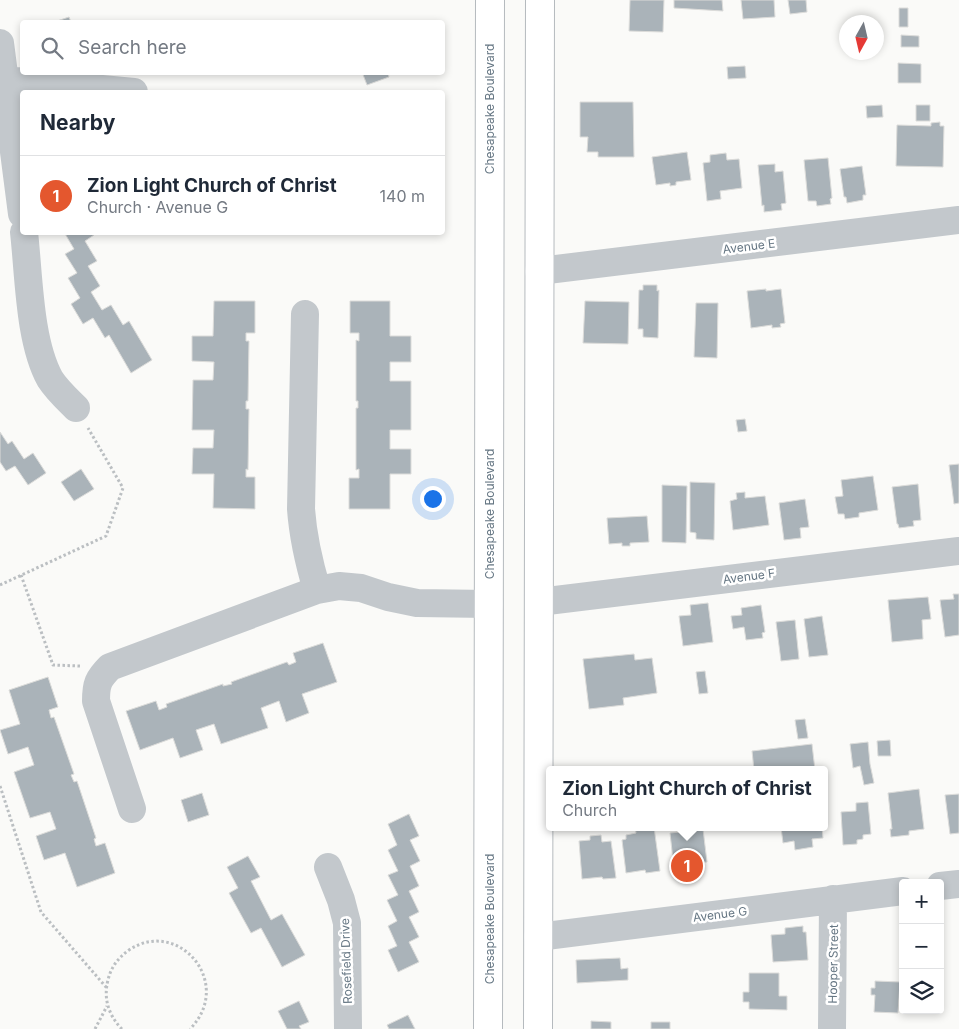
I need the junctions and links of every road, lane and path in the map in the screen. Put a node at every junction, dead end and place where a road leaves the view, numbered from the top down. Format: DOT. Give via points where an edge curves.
graph roads {
  1 [pos="490,0"];
  2 [pos="540,0"];
  3 [pos="0,43"];
  4 [pos="4,80"];
  5 [pos="112,90"];
  6 [pos="20,199"];
  7 [pos="959,220"];
  8 [pos="24,235"];
  9 [pos="539,272"];
  10 [pos="305,314"];
  11 [pos="76,408"];
  12 [pos="959,550"];
  13 [pos="21,575"];
  14 [pos="0,585"];
  15 [pos="317,590"];
  16 [pos="538,602"];
  17 [pos="489,604"];
  18 [pos="110,667"];
  19 [pos="0,786"];
  20 [pos="132,809"];
  21 [pos="328,866"];
  22 [pos="959,884"];
  23 [pos="944,886"];
  24 [pos="899,891"];
  25 [pos="833,899"];
  26 [pos="538,937"];
  27 [pos="106,987"];
  28 [pos="107,1005"];
  29 [pos="95,1029"];
  30 [pos="122,1029"];
  31 [pos="190,1029"];
  32 [pos="348,1029"];
  33 [pos="488,1029"];
  34 [pos="538,1029"];
  35 [pos="832,1029"];
  1 -- 17 [label="main road, Chesapeake Boulevard"];
  2 -- 9 [label="main road"];
  3 -- 4 [label="street"];
  4 -- 5 [label="street"];
  4 -- 6 [label="street"];
  7 -- 9 [label="street, Avenue E"];
  8 -- 11 [label="street" via="41,360 51,381"];
  9 -- 16 [label="main road"];
  10 -- 15 [label="street" via="301,509 307,558"];
  11 -- 13 [label="path" via="123,488 106,536"];
  12 -- 16 [label="street, Avenue F"];
  13 -- 14 [label="path"];
  13 -- 18 [label="path" via="54,665"];
  15 -- 17 [label="street" via="339,586 361,588 388,598 418,603"];
  15 -- 18 [label="street"];
  16 -- 26 [label="main road"];
  17 -- 33 [label="main road, Chesapeake Boulevard"];
  18 -- 20 [label="street" via="100,676 96,701"];
  19 -- 27 [label="path" via="40,912"];
  21 -- 32 [label="street, Rosefield Drive" via="347,923"];
  22 -- 23 [label="street"];
  24 -- 25 [label="street, Avenue G"];
  25 -- 26 [label="street, Avenue G"];
  25 -- 35 [label="street, Hooper Street"];
  26 -- 34 [label="main road"];
  27 -- 28 [label="path"];
  27 -- 31 [label="path" via="110,971 120,956 135,946 152,942 170,943 186,951 205,976 205,1007"];
  28 -- 29 [label="path"];
  28 -- 30 [label="path" via="114,1021"];
}
